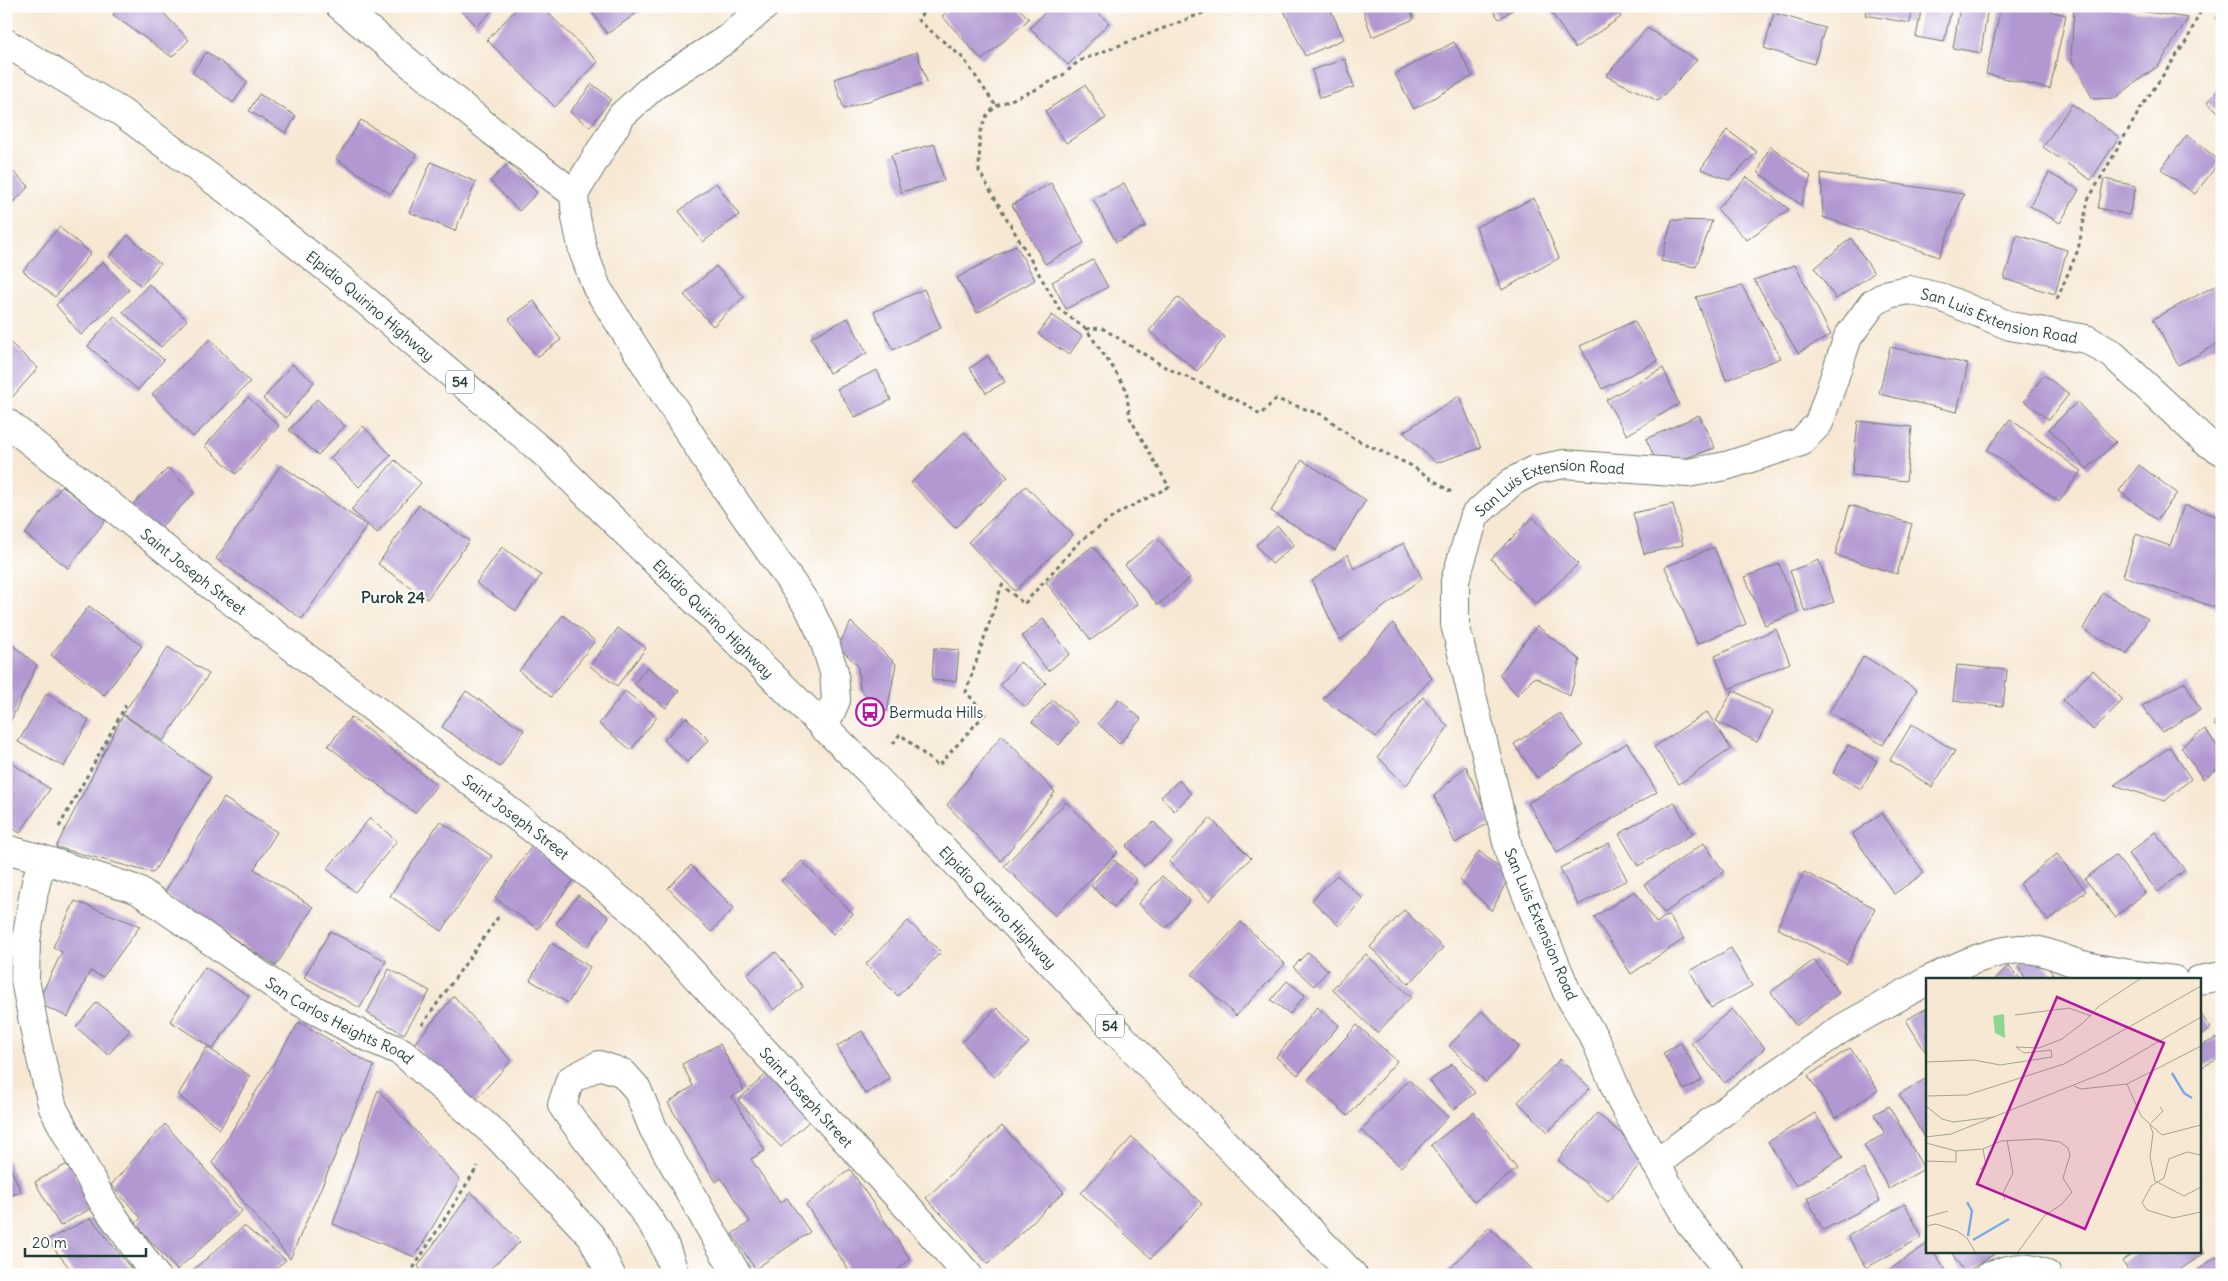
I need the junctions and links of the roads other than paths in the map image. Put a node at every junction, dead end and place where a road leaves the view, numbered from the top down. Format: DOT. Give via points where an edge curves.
graph roads {
  1 [pos="340,6"];
  2 [pos="765,6"];
  3 [pos="6,42"];
  4 [pos="574,194"];
  5 [pos="6,422"];
  6 [pos="2222,450"];
  7 [pos="824,728"];
  8 [pos="6,849"];
  9 [pos="42,859"];
  10 [pos="2222,976"];
  11 [pos="1933,978"];
  12 [pos="2162,978"];
  13 [pos="2200,980"];
  14 [pos="1926,981"];
  15 [pos="1656,1164"];
  16 [pos="155,1275"];
  17 [pos="611,1275"];
  18 [pos="675,1275"];
  19 [pos="737,1275"];
  20 [pos="968,1275"];
  21 [pos="1353,1275"];
  22 [pos="1732,1275"];
  23 [pos="1990,1275"];
  24 [pos="2047,1275"];
  1 -- 4 [label="main road"];
  2 -- 4 [label="main road" via="727,39 655,85 622,114"];
  3 -- 7 [label="main road, Elpidio Quirino Highway / 54" via="121,112 338,277 551,459"];
  4 -- 7 [label="main road" via="583,251 597,288 712,467 809,608 823,637 834,672 836,700"];
  5 -- 20 [label="main road, Saint Joseph Street" via="209,584 554,846 644,920"];
  6 -- 15 [label="main road, San Luis Extension Road" via="2205,442 2112,354 2086,339 2010,326 1943,298 1909,290 1888,294 1873,303 1848,337 1819,422 1801,442 1726,466 1688,473 1564,464 1534,470 1512,482 1475,515 1455,580 1455,624 1510,855 1567,992 1596,1041 1621,1101"];
  7 -- 21 [label="main road, Elpidio Quirino Highway / 54" via="871,773"];
  8 -- 9 [label="main road, San Carlos Heights Road"];
  9 -- 16 [label="main road" via="26,941 25,980 53,1108 103,1202"];
  9 -- 17 [label="main road, San Carlos Heights Road" via="138,890 293,998 402,1052 497,1136 592,1237"];
  10 -- 13 [label="main road"];
  11 -- 12 [label="main road" via="1996,953 2019,949 2037,950 2079,964"];
  14 -- 15 [label="main road" via="1841,1029 1744,1096"];
  15 -- 22 [label="main road, San Luis Extension Road" via="1689,1222"];
  18 -- 19 [label="main road" via="664,1243 621,1181 583,1138 562,1106 570,1080 599,1064 623,1073 637,1089 653,1128"];
  23 -- 24 [label="main road" via="2012,1268 2033,1268"];
}
